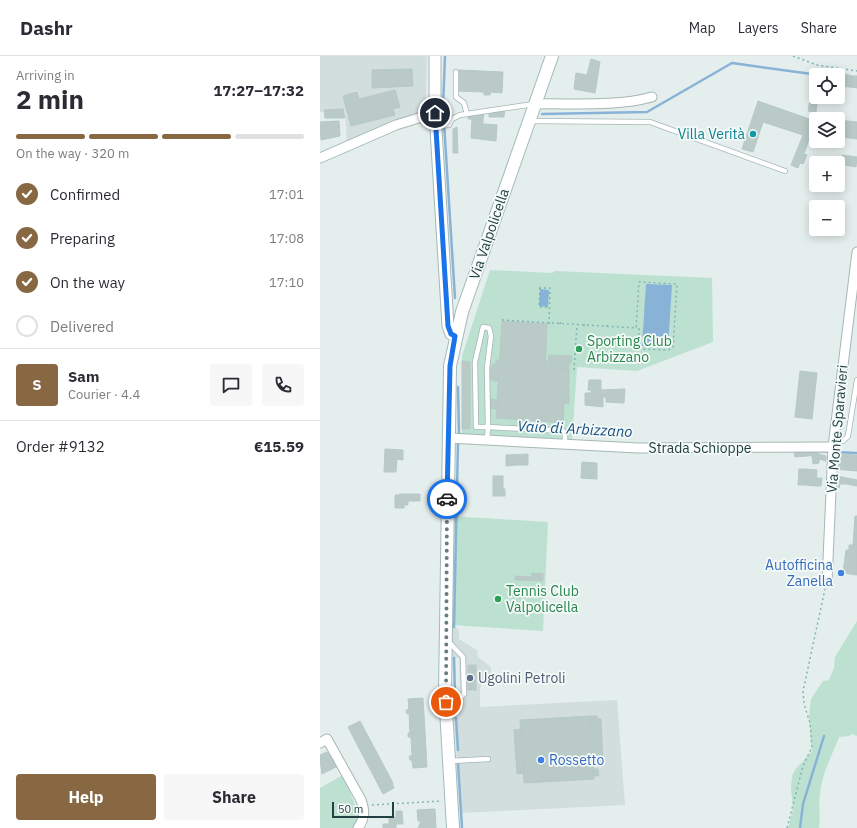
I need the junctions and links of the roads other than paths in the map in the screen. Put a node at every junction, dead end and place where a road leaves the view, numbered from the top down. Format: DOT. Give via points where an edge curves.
graph roads {
  1 [pos="435,56"];
  2 [pos="552,56"];
  3 [pos="456,72"];
  4 [pos="652,97"];
  5 [pos="534,104"];
  6 [pos="435,113"];
  7 [pos="467,114"];
  8 [pos="528,121"];
  9 [pos="439,126"];
  10 [pos="320,158"];
  11 [pos="785,171"];
  12 [pos="857,252"];
  13 [pos="455,336"];
  14 [pos="857,380"];
  15 [pos="487,435"];
  16 [pos="448,438"];
  17 [pos="565,444"];
  18 [pos="833,445"];
  19 [pos="827,582"];
  20 [pos="446,639"];
  21 [pos="446,712"];
  22 [pos="320,743"];
  23 [pos="488,759"];
  24 [pos="449,762"];
  25 [pos="358,828"];
  26 [pos="453,828"];
  1 -- 6 [label="street"];
  2 -- 5 [label="main road, Via Valpolicella"];
  3 -- 7 [label="lane" via="456,97 464,103"];
  4 -- 5 [label="street" via="623,102"];
  5 -- 7 [label="lane"];
  5 -- 8 [label="main road, Via Valpolicella"];
  6 -- 9 [label="street"];
  6 -- 10 [label="street" via="396,125"];
  7 -- 9 [label="lane" via="452,119 449,124"];
  8 -- 11 [label="lane" via="650,122"];
  8 -- 13 [label="main road, Via Valpolicella"];
  9 -- 13 [label="street" via="448,326 451,334"];
  12 -- 18 [label="street, Via Monte Sparavieri"];
  13 -- 16 [label="main road, Via Valpolicella" via="450,366"];
  14 -- 18 [label="lane" via="848,436"];
  15 -- 15 [label="lane" via="487,368 491,336 489,328 483,326 475,362 476,427"];
  15 -- 16 [label="street, Strada Schioppe"];
  15 -- 17 [label="street, Strada Schioppe"];
  15 -- 17 [label="lane" via="563,431"];
  16 -- 20 [label="main road, Via Valpolicella"];
  17 -- 18 [label="street, Strada Schioppe" via="638,448"];
  18 -- 19 [label="street, Via Monte Sparavieri"];
  20 -- 21 [label="main road, Via Valpolicella"];
  20 -- 21 [label="lane" via="463,657 464,694"];
  21 -- 24 [label="main road, Via Valpolicella"];
  22 -- 25 [label="street" via="328,739 363,806 364,818"];
  23 -- 24 [label="lane"];
  24 -- 26 [label="main road, Via Valpolicella"];
}
